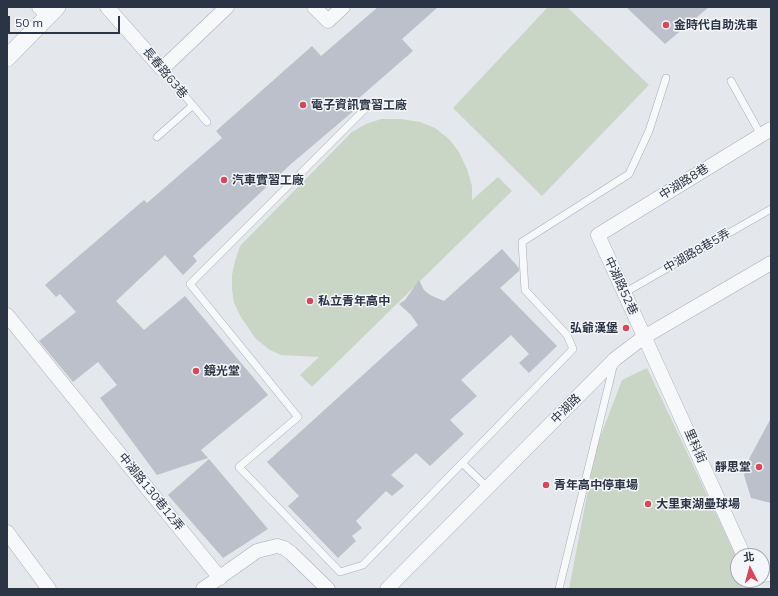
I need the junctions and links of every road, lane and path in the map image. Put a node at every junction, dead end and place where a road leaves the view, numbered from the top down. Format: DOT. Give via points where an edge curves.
graph roads {
  1 [pos="107,7"];
  2 [pos="227,7"];
  3 [pos="314,7"];
  4 [pos="343,7"];
  5 [pos="48,10"];
  6 [pos="7,58"];
  7 [pos="162,69"];
  8 [pos="666,78"];
  9 [pos="731,80"];
  10 [pos="192,106"];
  11 [pos="364,110"];
  12 [pos="207,122"];
  13 [pos="766,132"];
  14 [pos="157,137"];
  15 [pos="771,209"];
  16 [pos="598,235"];
  17 [pos="771,263"];
  18 [pos="624,293"];
  19 [pos="7,315"];
  20 [pos="644,337"];
  21 [pos="615,359"];
  22 [pos="462,463"];
  23 [pos="488,488"];
  24 [pos="7,532"];
  25 [pos="740,548"];
  26 [pos="220,578"];
  27 [pos="49,589"];
  28 [pos="203,589"];
  29 [pos="328,589"];
  30 [pos="387,589"];
  31 [pos="559,589"];
  1 -- 7 [label="street, 長春路63巷"];
  2 -- 7 [label="street"];
  3 -- 4 [label="street" via="328,21"];
  5 -- 6 [label="street"];
  7 -- 10 [label="lane, 長春路63巷"];
  8 -- 22 [label="lane" via="649,131 629,174 522,242 525,290 567,335 573,349"];
  9 -- 13 [label="lane"];
  10 -- 12 [label="lane, 長春路63巷"];
  10 -- 14 [label="lane"];
  11 -- 22 [label="lane" via="190,284 298,417 239,467 340,572 363,565"];
  13 -- 16 [label="street, 中湖路8巷"];
  15 -- 18 [label="lane, 中湖路8巷5弄"];
  16 -- 18 [label="street, 中湖路52巷"];
  17 -- 20 [label="street, 中湖路"];
  18 -- 20 [label="street, 中湖路52巷"];
  19 -- 26 [label="street, 中湖路130巷12弄"];
  20 -- 21 [label="street, 中湖路"];
  20 -- 25 [label="street, 里科街"];
  21 -- 23 [label="street, 中湖路"];
  21 -- 31 [label="lane"];
  22 -- 23 [label="lane"];
  23 -- 30 [label="street, 中湖路"];
  24 -- 27 [label="street"];
  26 -- 28 [label="street"];
  26 -- 29 [label="street" via="256,550 277,546 291,553"];
}
